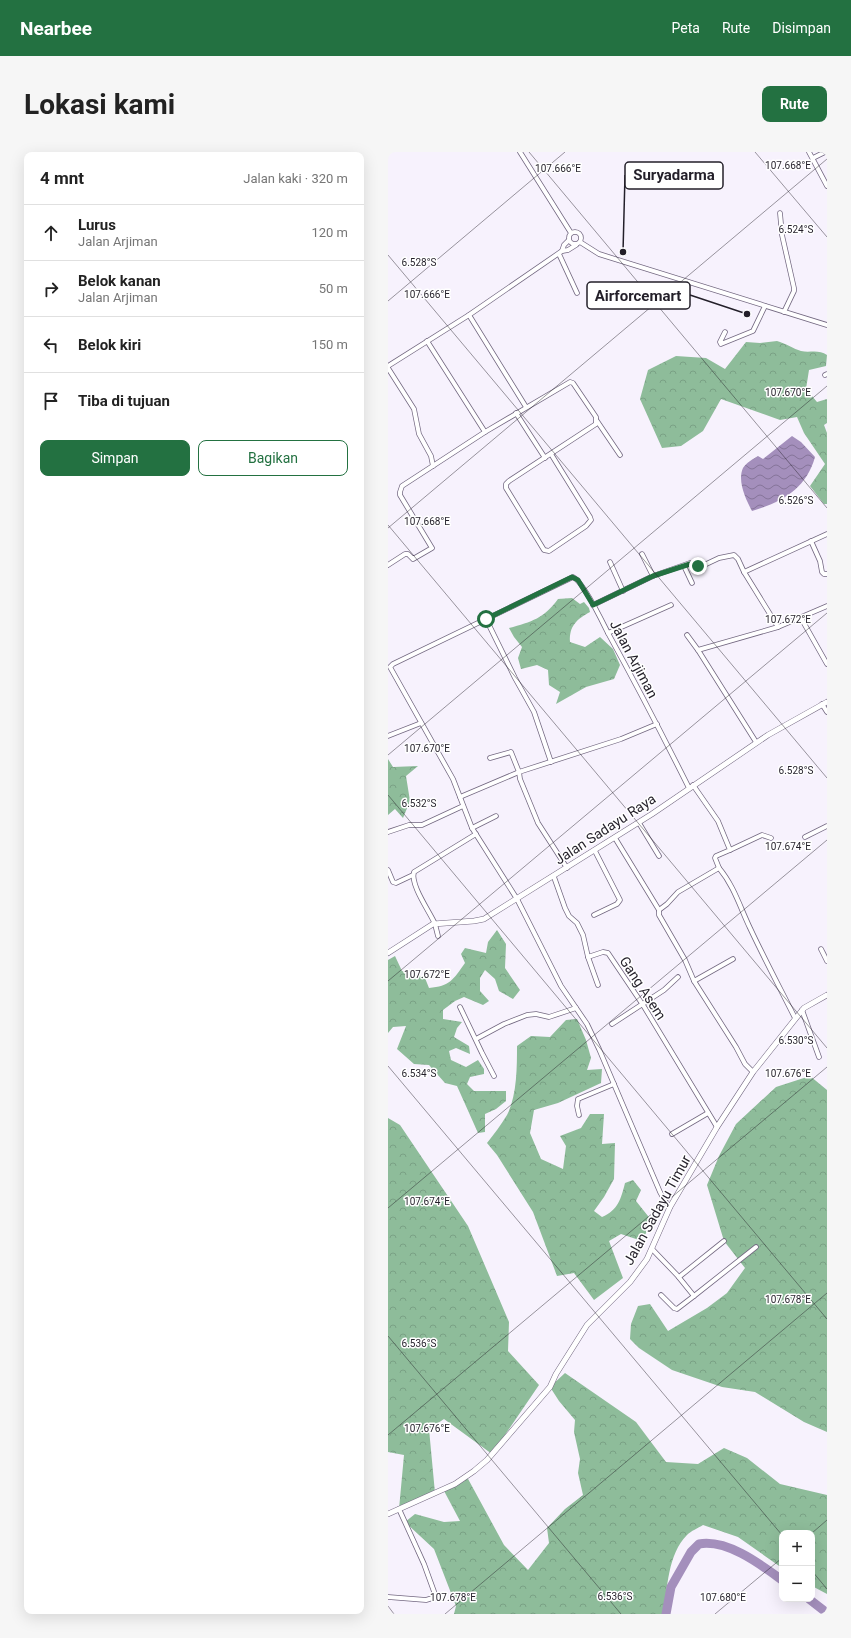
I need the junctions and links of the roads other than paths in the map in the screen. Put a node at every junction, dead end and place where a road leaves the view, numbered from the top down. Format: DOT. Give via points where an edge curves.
graph roads {
  1 [pos="520,152"];
  2 [pos="810,152"];
  3 [pos="825,152"];
  4 [pos="812,158"];
  5 [pos="827,186"];
  6 [pos="780,213"];
  7 [pos="571,233"];
  8 [pos="569,240"];
  9 [pos="580,242"];
  10 [pos="576,245"];
  11 [pos="560,253"];
  12 [pos="577,293"];
  13 [pos="765,306"];
  14 [pos="784,312"];
  15 [pos="469,315"];
  16 [pos="827,325"];
  17 [pos="725,332"];
  18 [pos="427,341"];
  19 [pos="388,367"];
  20 [pos="526,407"];
  21 [pos="516,413"];
  22 [pos="597,421"];
  23 [pos="485,432"];
  24 [pos="551,454"];
  25 [pos="620,455"];
  26 [pos="545,458"];
  27 [pos="433,466"];
  28 [pos="827,534"];
  29 [pos="811,541"];
  30 [pos="642,554"];
  31 [pos="610,562"];
  32 [pos="388,565"];
  33 [pos="684,566"];
  34 [pos="744,572"];
  35 [pos="827,574"];
  36 [pos="653,576"];
  37 [pos="692,583"];
  38 [pos="623,590"];
  39 [pos="593,605"];
  40 [pos="671,605"];
  41 [pos="827,606"];
  42 [pos="801,618"];
  43 [pos="486,619"];
  44 [pos="778,628"];
  45 [pos="608,633"];
  46 [pos="687,635"];
  47 [pos="698,650"];
  48 [pos="827,664"];
  49 [pos="825,703"];
  50 [pos="827,712"];
  51 [pos="421,723"];
  52 [pos="657,724"];
  53 [pos="388,736"];
  54 [pos="756,742"];
  55 [pos="490,758"];
  56 [pos="551,762"];
  57 [pos="519,772"];
  58 [pos="691,786"];
  59 [pos="460,797"];
  60 [pos="464,806"];
  61 [pos="496,816"];
  62 [pos="639,823"];
  63 [pos="827,826"];
  64 [pos="472,828"];
  65 [pos="388,832"];
  66 [pos="476,834"];
  67 [pos="805,837"];
  68 [pos="615,838"];
  69 [pos="771,838"];
  70 [pos="730,850"];
  71 [pos="595,851"];
  72 [pos="659,856"];
  73 [pos="567,868"];
  74 [pos="719,868"];
  75 [pos="388,870"];
  76 [pos="413,875"];
  77 [pos="554,877"];
  78 [pos="517,899"];
  79 [pos="659,910"];
  80 [pos="594,916"];
  81 [pos="435,924"];
  82 [pos="438,936"];
  83 [pos="821,949"];
  84 [pos="388,953"];
  85 [pos="588,956"];
  86 [pos="733,959"];
  87 [pos="827,961"];
  88 [pos="678,977"];
  89 [pos="694,981"];
  90 [pos="598,985"];
  91 [pos="827,995"];
  92 [pos="643,1005"];
  93 [pos="460,1007"];
  94 [pos="576,1008"];
  95 [pos="802,1010"];
  96 [pos="795,1018"];
  97 [pos="612,1024"];
  98 [pos="476,1039"];
  99 [pos="819,1057"];
  100 [pos="753,1072"];
  101 [pos="494,1076"];
  102 [pos="614,1084"];
  103 [pos="708,1113"];
  104 [pos="579,1115"];
  105 [pos="717,1127"];
  106 [pos="672,1134"];
  107 [pos="670,1207"];
  108 [pos="724,1241"];
  109 [pos="756,1247"];
  110 [pos="652,1249"];
  111 [pos="679,1277"];
  112 [pos="661,1295"];
  113 [pos="694,1296"];
  114 [pos="399,1509"];
  115 [pos="388,1514"];
  116 [pos="388,1597"];
  1 -- 7 [label="street"];
  2 -- 4 [label="street"];
  3 -- 4 [label="street"];
  4 -- 5 [label="street"];
  6 -- 14 [label="street" via="782,236 794,288"];
  7 -- 8 [label="street"];
  7 -- 9 [label="street" via="580,234"];
  8 -- 10 [label="street"];
  8 -- 11 [label="street"];
  9 -- 10 [label="street"];
  9 -- 13 [label="street" via="599,254"];
  10 -- 11 [label="street"];
  11 -- 12 [label="street"];
  11 -- 15 [label="street"];
  13 -- 14 [label="street"];
  13 -- 17 [label="street" via="753,331 722,344 720,342"];
  14 -- 16 [label="street"];
  15 -- 18 [label="street"];
  15 -- 20 [label="street"];
  18 -- 19 [label="street"];
  18 -- 23 [label="street"];
  19 -- 27 [label="street" via="414,409 420,434"];
  20 -- 21 [label="street"];
  20 -- 22 [label="street" via="570,382"];
  21 -- 23 [label="street"];
  21 -- 26 [label="street"];
  22 -- 24 [label="street"];
  22 -- 25 [label="street"];
  23 -- 27 [label="street"];
  24 -- 26 [label="street"];
  24 -- 26 [label="street" via="591,520 549,551 541,546 506,488 509,481"];
  27 -- 32 [label="street" via="402,486 400,492 432,548 413,559 406,554"];
  28 -- 29 [label="street"];
  29 -- 34 [label="street"];
  29 -- 35 [label="street" via="822,572"];
  30 -- 36 [label="street"];
  31 -- 38 [label="street"];
  33 -- 34 [label="street" via="692,563 700,567 719,558 734,555"];
  33 -- 36 [label="street"];
  33 -- 37 [label="street"];
  34 -- 44 [label="street"];
  36 -- 38 [label="street"];
  38 -- 39 [label="street"];
  39 -- 43 [label="street, Jalan Arjiman" via="578,580 572,577"];
  39 -- 45 [label="street, Jalan Arjiman"];
  40 -- 45 [label="street"];
  41 -- 42 [label="street"];
  42 -- 44 [label="street"];
  42 -- 48 [label="street"];
  43 -- 51 [label="street, Jalan Arjiman" via="391,665 391,670"];
  43 -- 56 [label="street" via="534,712"];
  44 -- 47 [label="street"];
  45 -- 52 [label="street, Jalan Arjiman"];
  46 -- 47 [label="street"];
  47 -- 54 [label="street"];
  49 -- 50 [label="street"];
  49 -- 54 [label="street, Jalan Sadayu Raya"];
  51 -- 53 [label="street"];
  51 -- 59 [label="street, Jalan Arjiman" via="453,779"];
  52 -- 56 [label="street"];
  52 -- 58 [label="street, Jalan Arjiman"];
  54 -- 58 [label="street, Jalan Sadayu Raya"];
  55 -- 57 [label="street" via="511,752"];
  56 -- 57 [label="street"];
  57 -- 59 [label="street"];
  57 -- 73 [label="street" via="538,823"];
  58 -- 62 [label="street, Jalan Sadayu Raya"];
  58 -- 70 [label="street, Jalan Arjiman" via="718,821"];
  59 -- 60 [label="street, Jalan Arjiman"];
  60 -- 64 [label="street, Jalan Arjiman"];
  60 -- 65 [label="street" via="422,825 403,826"];
  61 -- 64 [label="street"];
  62 -- 68 [label="street, Jalan Sadayu Raya"];
  62 -- 72 [label="street"];
  63 -- 67 [label="street"];
  64 -- 66 [label="street, Jalan Arjiman"];
  66 -- 76 [label="street" via="416,870"];
  66 -- 78 [label="street, Jalan Arjiman"];
  68 -- 71 [label="street, Jalan Sadayu Raya"];
  68 -- 79 [label="street"];
  69 -- 70 [label="street" via="762,835"];
  70 -- 74 [label="street" via="716,856"];
  71 -- 73 [label="street, Jalan Sadayu Raya"];
  71 -- 80 [label="street" via="620,900"];
  73 -- 77 [label="street, Jalan Sadayu Raya"];
  74 -- 79 [label="street" via="678,892"];
  74 -- 96 [label="street" via="736,894 758,946"];
  75 -- 76 [label="street" via="393,882 396,883"];
  76 -- 81 [label="street"];
  77 -- 78 [label="street, Jalan Sadayu Raya"];
  77 -- 85 [label="street" via="565,908 583,935"];
  78 -- 81 [label="street, Jalan Sadayu Raya" via="480,920"];
  78 -- 94 [label="street, Jalan Arjiman" via="561,986"];
  79 -- 89 [label="street" via="659,915"];
  81 -- 82 [label="street"];
  81 -- 84 [label="street, Jalan Sadayu Raya"];
  83 -- 87 [label="street"];
  85 -- 90 [label="street"];
  85 -- 92 [label="street, Gang Asem" via="608,953"];
  86 -- 89 [label="street"];
  88 -- 92 [label="street"];
  89 -- 100 [label="street" via="741,1059"];
  91 -- 95 [label="street, Jalan Sadayu Timur" via="808,1004"];
  92 -- 97 [label="street"];
  92 -- 103 [label="street, Gang Asem"];
  93 -- 98 [label="street"];
  94 -- 98 [label="street" via="549,1017 527,1015"];
  94 -- 102 [label="street, Jalan Arjiman" via="600,1049"];
  95 -- 96 [label="street, Jalan Sadayu Timur"];
  95 -- 99 [label="street"];
  96 -- 100 [label="street, Jalan Sadayu Timur"];
  98 -- 101 [label="street"];
  100 -- 105 [label="street, Jalan Sadayu Timur"];
  102 -- 104 [label="street" via="578,1099"];
  102 -- 107 [label="street, Jalan Arjiman" via="660,1192"];
  103 -- 105 [label="street, Gang Asem"];
  103 -- 106 [label="street"];
  105 -- 107 [label="street, Jalan Sadayu Timur"];
  107 -- 110 [label="street, Jalan Sadayu Timur"];
  108 -- 111 [label="street"];
  109 -- 113 [label="street"];
  110 -- 111 [label="street"];
  110 -- 114 [label="street, Jalan Sadayu Timur" via="630,1282 586,1325 550,1387 480,1467 455,1484"];
  111 -- 113 [label="street"];
  112 -- 113 [label="street" via="678,1309"];
  114 -- 115 [label="street, Jalan Sadayu Timur"];
  114 -- 116 [label="street" via="436,1597 426,1600"];
}
